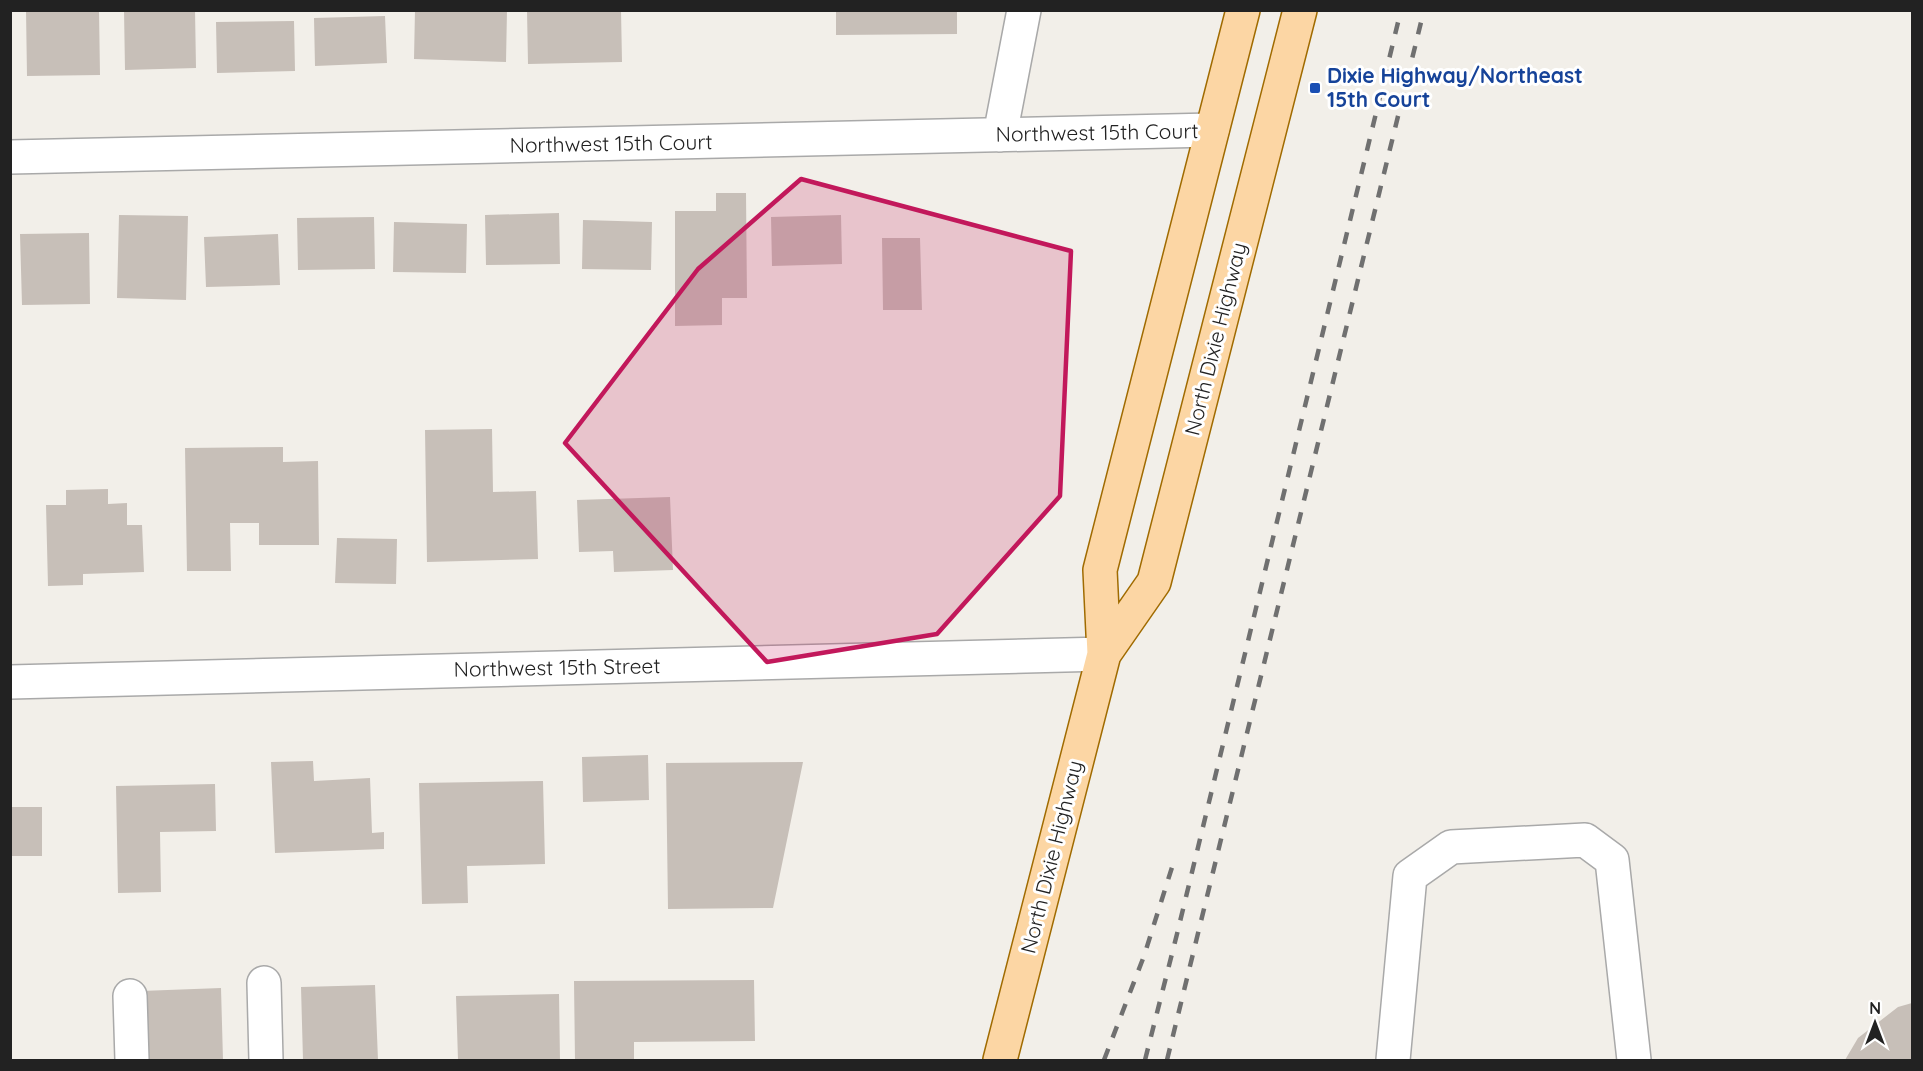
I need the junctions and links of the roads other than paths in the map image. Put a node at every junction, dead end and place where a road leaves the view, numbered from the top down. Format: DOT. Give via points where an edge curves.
graph roads {
  1 [pos="1024,10"];
  2 [pos="1243,10"];
  3 [pos="1300,10"];
  4 [pos="1212,130"];
  5 [pos="1000,135"];
  6 [pos="10,157"];
  7 [pos="1104,654"];
  8 [pos="10,682"];
  9 [pos="264,983"];
  10 [pos="130,996"];
  11 [pos="132,1060"];
  12 [pos="266,1060"];
  13 [pos="1000,1060"];
  14 [pos="1392,1060"];
  15 [pos="1634,1060"];
  1 -- 5 [label="street"];
  2 -- 4 [label="main road, North Dixie Highway"];
  3 -- 7 [label="main road, North Dixie Highway" via="1154,582"];
  4 -- 5 [label="street, Northwest 15th Court"];
  4 -- 7 [label="main road, North Dixie Highway" via="1100,570"];
  5 -- 6 [label="street, Northwest 15th Court"];
  7 -- 8 [label="street, Northwest 15th Street"];
  7 -- 13 [label="main road, North Dixie Highway"];
  9 -- 12 [label="street"];
  10 -- 11 [label="street"];
  14 -- 15 [label="street" via="1410,876 1451,847 1585,840 1612,860"];
}
